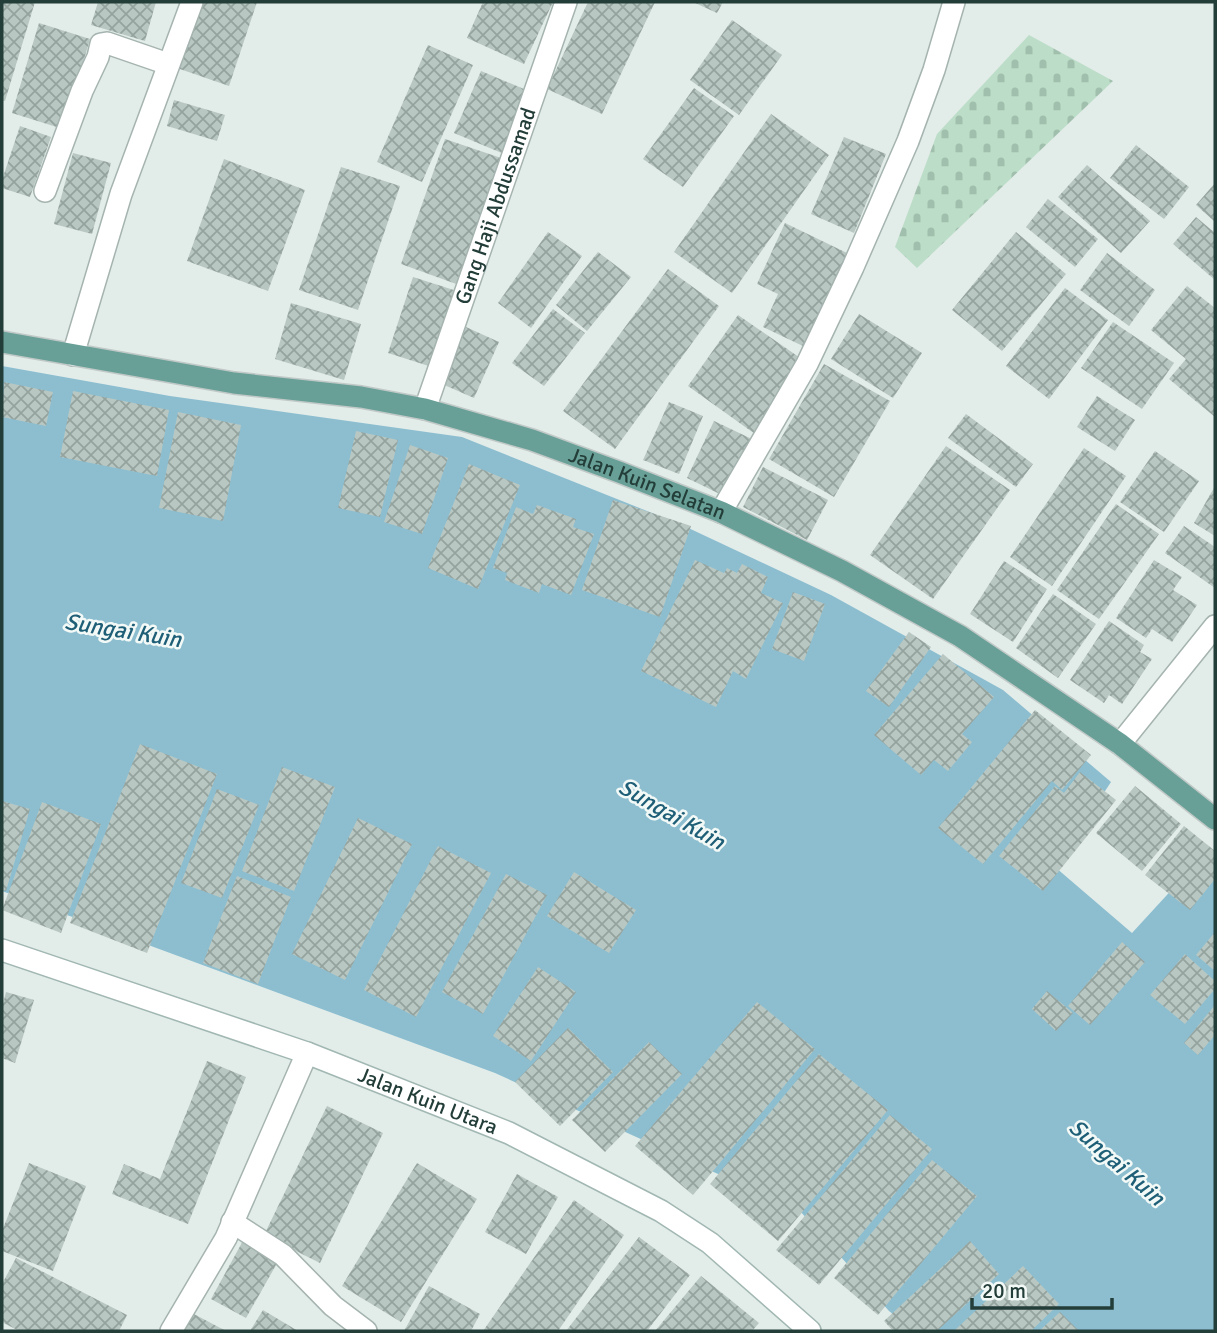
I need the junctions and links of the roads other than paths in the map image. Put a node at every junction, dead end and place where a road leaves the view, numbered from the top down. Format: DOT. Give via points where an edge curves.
graph roads {
  1 [pos="192,2"];
  2 [pos="566,2"];
  3 [pos="954,2"];
  4 [pos="168,64"];
  5 [pos="45,191"];
  6 [pos="2,342"];
  7 [pos="73,355"];
  8 [pos="425,409"];
  9 [pos="720,512"];
  10 [pos="1215,626"];
  11 [pos="1120,744"];
  12 [pos="1215,819"];
  13 [pos="2,950"];
  14 [pos="307,1053"];
  15 [pos="232,1222"];
  16 [pos="171,1331"];
  17 [pos="366,1331"];
  18 [pos="810,1331"];
  1 -- 4 [label="street"];
  2 -- 8 [label="street, Gang Haji Abdussamad"];
  3 -- 9 [label="street" via="908,141 853,267 807,364"];
  4 -- 5 [label="street" via="101,44"];
  4 -- 7 [label="street" via="121,194"];
  6 -- 7 [label="main road, Jalan Kuin Selatan"];
  7 -- 8 [label="main road, Jalan Kuin Selatan"];
  8 -- 9 [label="main road, Jalan Kuin Selatan" via="532,440"];
  9 -- 11 [label="main road, Jalan Kuin Selatan" via="842,571 960,636"];
  10 -- 11 [label="street"];
  11 -- 12 [label="main road, Jalan Kuin Selatan"];
  13 -- 14 [label="street, Jalan Kuin Utara"];
  14 -- 15 [label="street"];
  14 -- 18 [label="street, Jalan Kuin Utara" via="509,1133 661,1211 710,1243"];
  15 -- 16 [label="street"];
  15 -- 17 [label="street" via="283,1255 332,1306"];
}
